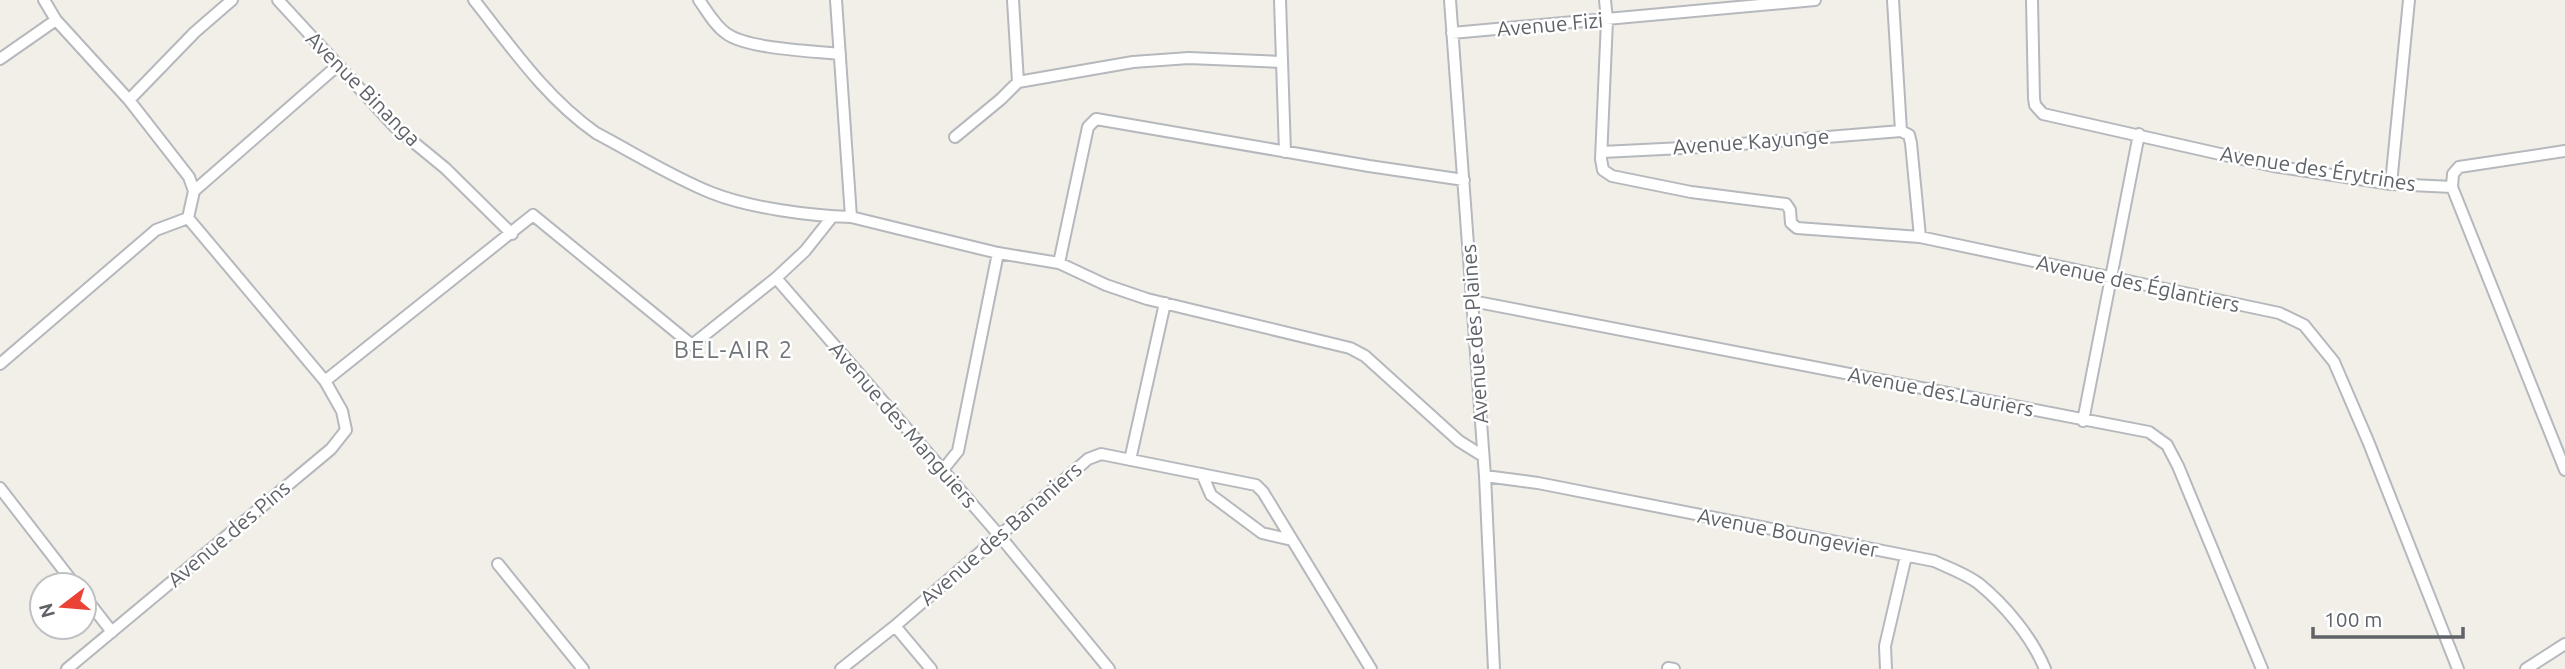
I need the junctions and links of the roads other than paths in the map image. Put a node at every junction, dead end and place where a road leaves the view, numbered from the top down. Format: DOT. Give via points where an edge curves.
graph roads {
  1 [pos="44,0"];
  2 [pos="232,0"];
  3 [pos="278,0"];
  4 [pos="474,0"];
  5 [pos="699,0"];
  6 [pos="836,0"];
  7 [pos="1013,0"];
  8 [pos="1280,0"];
  9 [pos="1450,0"];
  10 [pos="1605,0"];
  11 [pos="1815,0"];
  12 [pos="1894,0"];
  13 [pos="2032,0"];
  14 [pos="2409,0"];
  15 [pos="1744,3"];
  16 [pos="56,20"];
  17 [pos="1607,20"];
  18 [pos="1452,33"];
  19 [pos="841,54"];
  20 [pos="0,60"];
  21 [pos="1281,62"];
  22 [pos="337,66"];
  23 [pos="1018,82"];
  24 [pos="130,100"];
  25 [pos="1901,131"];
  26 [pos="2139,134"];
  27 [pos="955,137"];
  28 [pos="2565,151"];
  29 [pos="1285,152"];
  30 [pos="1602,152"];
  31 [pos="1464,180"];
  32 [pos="2391,184"];
  33 [pos="2452,187"];
  34 [pos="194,191"];
  35 [pos="832,217"];
  36 [pos="851,217"];
  37 [pos="188,218"];
  38 [pos="513,234"];
  39 [pos="1920,237"];
  40 [pos="998,253"];
  41 [pos="1059,263"];
  42 [pos="776,278"];
  43 [pos="2110,279"];
  44 [pos="1472,302"];
  45 [pos="1165,303"];
  46 [pos="0,364"];
  47 [pos="326,381"];
  48 [pos="2083,421"];
  49 [pos="1483,456"];
  50 [pos="1130,460"];
  51 [pos="2565,470"];
  52 [pos="942,471"];
  53 [pos="1202,474"];
  54 [pos="1485,476"];
  55 [pos="0,488"];
  56 [pos="999,535"];
  57 [pos="1292,540"];
  58 [pos="1906,556"];
  59 [pos="498,564"];
  60 [pos="64,571"];
  61 [pos="98,614"];
  62 [pos="895,626"];
  63 [pos="112,632"];
  64 [pos="2565,644"];
  65 [pos="68,669"];
  66 [pos="583,669"];
  67 [pos="841,669"];
  68 [pos="931,669"];
  69 [pos="1110,669"];
  70 [pos="1370,669"];
  71 [pos="1494,669"];
  72 [pos="1886,669"];
  73 [pos="2045,669"];
  74 [pos="2262,669"];
  75 [pos="2458,669"];
  76 [pos="2526,669"];
  1 -- 16 [label="street"];
  2 -- 24 [label="street"];
  3 -- 22 [label="street, Avenue Binanga"];
  4 -- 35 [label="street" via="544,88 596,133 714,194"];
  5 -- 19 [label="street" via="717,25 738,39"];
  6 -- 19 [label="street"];
  7 -- 23 [label="street"];
  8 -- 21 [label="street"];
  9 -- 18 [label="street, Avenue des Plaines"];
  10 -- 17 [label="street"];
  11 -- 15 [label="street, Avenue Fizi"];
  12 -- 25 [label="street"];
  13 -- 26 [label="street, Avenue des Érytrines" via="2035,105 2052,117"];
  14 -- 32 [label="street"];
  15 -- 17 [label="street, Avenue Fizi"];
  16 -- 20 [label="street"];
  16 -- 24 [label="street"];
  17 -- 18 [label="street, Avenue Fizi"];
  17 -- 30 [label="street"];
  18 -- 31 [label="street, Avenue des Plaines"];
  19 -- 36 [label="street"];
  21 -- 23 [label="street" via="1161,60"];
  21 -- 29 [label="street"];
  22 -- 34 [label="street"];
  22 -- 38 [label="street, Avenue Binanga" via="395,127"];
  23 -- 27 [label="street"];
  24 -- 34 [label="street" via="189,177"];
  25 -- 30 [label="street, Avenue Kayunge"];
  25 -- 39 [label="street" via="1909,135 1911,143"];
  26 -- 32 [label="street, Avenue des Érytrines" via="2273,166"];
  26 -- 43 [label="street"];
  28 -- 33 [label="street" via="2459,167"];
  29 -- 31 [label="street"];
  29 -- 41 [label="street" via="1102,118 1091,121"];
  30 -- 39 [label="street, Avenue des Églantiers" via="1601,165 1612,176 1786,204 1794,228"];
  31 -- 44 [label="street, Avenue des Plaines"];
  32 -- 33 [label="street, Avenue des Érytrines"];
  33 -- 51 [label="street"];
  34 -- 37 [label="street"];
  35 -- 36 [label="street"];
  35 -- 42 [label="street"];
  36 -- 40 [label="street"];
  37 -- 46 [label="street" via="156,230"];
  37 -- 47 [label="street, Avenue des Pins"];
  38 -- 42 [label="street" via="534,215 689,345"];
  38 -- 47 [label="street"];
  39 -- 43 [label="street, Avenue des Églantiers"];
  40 -- 41 [label="street"];
  40 -- 52 [label="street" via="958,451"];
  41 -- 45 [label="street" via="1116,289"];
  42 -- 52 [label="street, Avenue des Manguiers"];
  43 -- 48 [label="street"];
  43 -- 75 [label="street, Avenue des Églantiers" via="2279,313 2313,334 2334,362"];
  44 -- 48 [label="street, Avenue des Lauriers"];
  44 -- 49 [label="street, Avenue des Plaines"];
  45 -- 49 [label="street" via="1350,348"];
  45 -- 50 [label="street"];
  47 -- 63 [label="street, Avenue des Pins" via="347,426 343,437"];
  48 -- 74 [label="street, Avenue des Lauriers" via="2149,432 2167,445"];
  49 -- 54 [label="street, Avenue des Plaines"];
  50 -- 53 [label="street, Avenue des Bananiers"];
  50 -- 56 [label="street, Avenue des Bananiers" via="1093,455"];
  52 -- 56 [label="street, Avenue des Manguiers"];
  53 -- 57 [label="street" via="1215,498 1262,533"];
  53 -- 57 [label="street, Avenue des Bananiers" via="1256,485"];
  54 -- 58 [label="street, Avenue Boungevier"];
  54 -- 71 [label="street, Avenue des Plaines"];
  55 -- 60 [label="street"];
  56 -- 62 [label="street, Avenue des Bananiers"];
  56 -- 69 [label="street, Avenue des Manguiers"];
  57 -- 70 [label="street, Avenue des Bananiers"];
  58 -- 72 [label="street" via="1885,646"];
  58 -- 73 [label="street, Avenue Boungevier" via="1934,561 1978,583 2029,640"];
  59 -- 66 [label="street"];
  61 -- 63 [label="street"];
  62 -- 67 [label="street, Avenue des Bananiers"];
  62 -- 68 [label="street"];
  63 -- 65 [label="street, Avenue des Pins"];
  64 -- 76 [label="street"];
}
